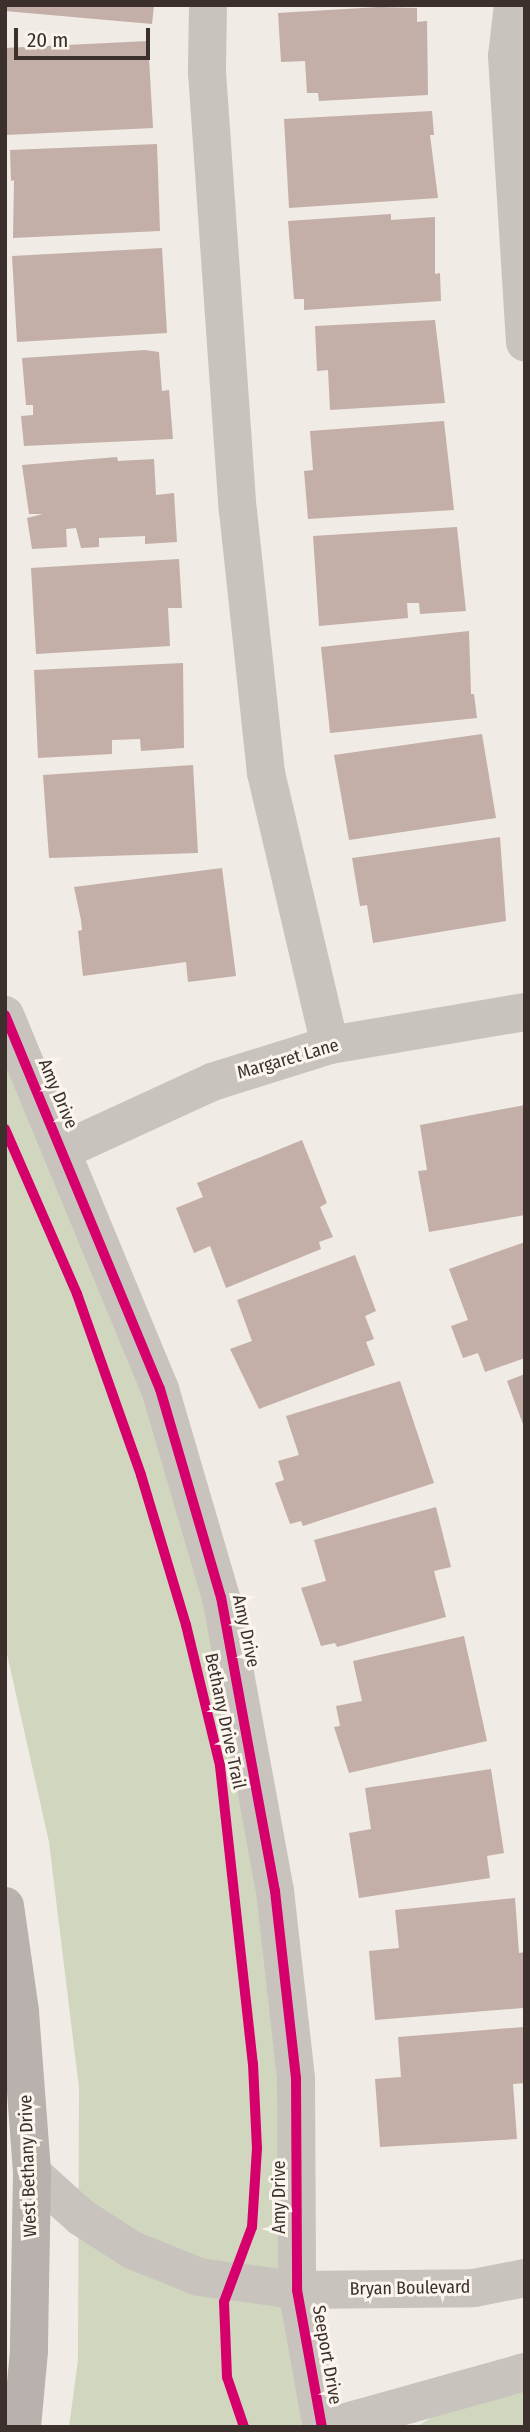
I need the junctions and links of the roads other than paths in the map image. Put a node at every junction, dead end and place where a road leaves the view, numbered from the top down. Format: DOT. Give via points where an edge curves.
graph roads {
  1 [pos="208,5"];
  2 [pos="513,5"];
  3 [pos="525,342"];
  4 [pos="525,1012"];
  5 [pos="5,1015"];
  6 [pos="330,1045"];
  7 [pos="64,1150"];
  8 [pos="5,1906"];
  9 [pos="32,2173"];
  10 [pos="525,2278"];
  11 [pos="298,2290"];
  12 [pos="525,2372"];
  13 [pos="22,2427"];
  14 [pos="322,2427"];
  15 [pos="328,2427"];
  1 -- 6 [label="street" via="207,72 237,497 266,773"];
  2 -- 3 [label="street" via="507,57"];
  4 -- 6 [label="street, Margaret Lane"];
  5 -- 7 [label="street, Amy Drive"];
  6 -- 7 [label="street, Margaret Lane" via="212,1082"];
  7 -- 11 [label="street, Amy Drive" via="160,1389 221,1597 251,1741 275,1891 296,2078"];
  8 -- 9 [label="main road, West Bethany Drive" via="20,2012"];
  9 -- 11 [label="street, Bryan Boulevard" via="80,2217 132,2250 199,2277"];
  9 -- 13 [label="main road, West Bethany Drive" via="29,2351"];
  10 -- 11 [label="street, Bryan Boulevard" via="474,2288"];
  11 -- 14 [label="street, Seeport Drive"];
  12 -- 15 [label="street"];
}
